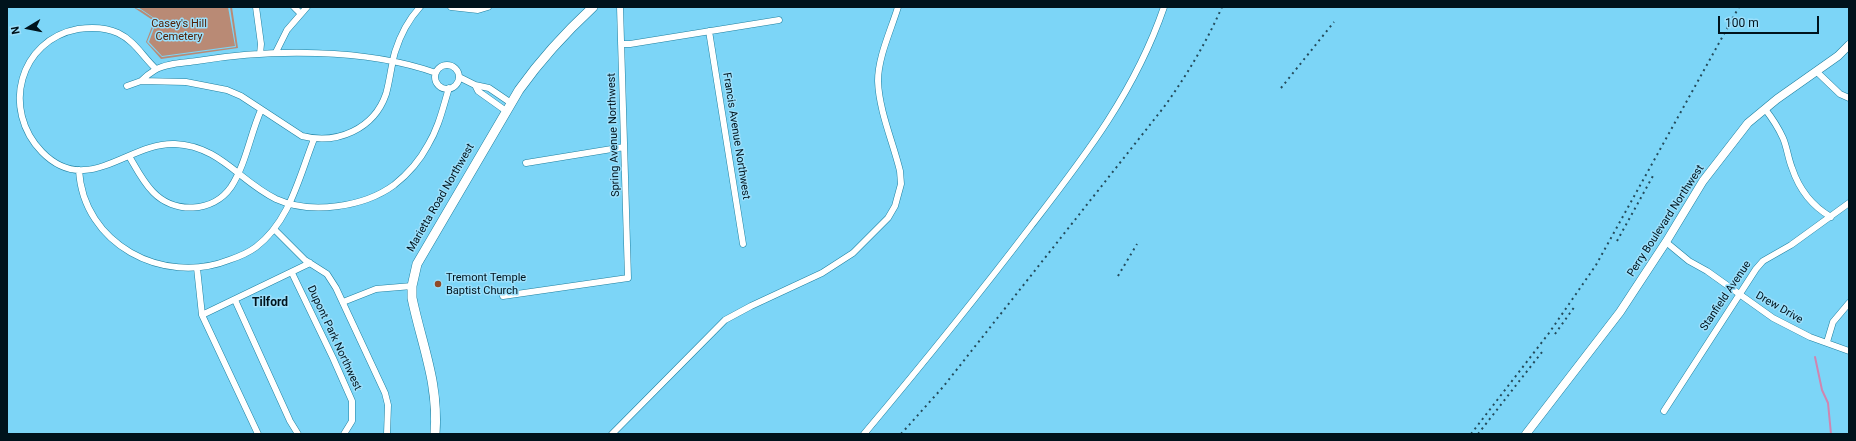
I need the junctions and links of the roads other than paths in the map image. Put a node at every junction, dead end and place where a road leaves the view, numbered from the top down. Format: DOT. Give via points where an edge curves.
graph roads {
  1 [pos="256,7"];
  2 [pos="294,7"];
  3 [pos="306,7"];
  4 [pos="420,7"];
  5 [pos="450,7"];
  6 [pos="488,7"];
  7 [pos="593,7"];
  8 [pos="620,7"];
  9 [pos="898,7"];
  10 [pos="1164,7"];
  11 [pos="300,13"];
  12 [pos="780,20"];
  13 [pos="710,31"];
  14 [pos="621,44"];
  15 [pos="1849,45"];
  16 [pos="276,52"];
  17 [pos="260,54"];
  18 [pos="392,62"];
  19 [pos="156,69"];
  20 [pos="1817,72"];
  21 [pos="436,73"];
  22 [pos="459,77"];
  23 [pos="141,81"];
  24 [pos="475,85"];
  25 [pos="127,86"];
  26 [pos="449,88"];
  27 [pos="1849,98"];
  28 [pos="511,103"];
  29 [pos="1765,109"];
  30 [pos="261,110"];
  31 [pos="506,111"];
  32 [pos="314,139"];
  33 [pos="624,147"];
  34 [pos="129,156"];
  35 [pos="526,162"];
  36 [pos="79,170"];
  37 [pos="239,172"];
  38 [pos="290,203"];
  39 [pos="1849,203"];
  40 [pos="1831,217"];
  41 [pos="274,229"];
  42 [pos="1666,242"];
  43 [pos="743,244"];
  44 [pos="310,263"];
  45 [pos="197,268"];
  46 [pos="292,273"];
  47 [pos="412,286"];
  48 [pos="1738,295"];
  49 [pos="503,296"];
  50 [pos="235,300"];
  51 [pos="343,302"];
  52 [pos="1849,303"];
  53 [pos="202,315"];
  54 [pos="1827,342"];
  55 [pos="1849,351"];
  56 [pos="1664,411"];
  57 [pos="258,434"];
  58 [pos="298,434"];
  59 [pos="344,434"];
  60 [pos="387,434"];
  61 [pos="435,434"];
  62 [pos="612,434"];
  63 [pos="864,434"];
  64 [pos="1526,434"];
  1 -- 17 [label="street"];
  2 -- 11 [label="street"];
  3 -- 11 [label="street"];
  4 -- 18 [label="street" via="407,25"];
  5 -- 6 [label="street" via="478,10"];
  7 -- 28 [label="main road, Marietta Road Northwest" via="559,38 537,64"];
  8 -- 14 [label="street, Spring Avenue Northwest"];
  9 -- 62 [label="street" via="880,64 878,81 900,171 899,195 896,206 888,218 853,253 838,264 725,320"];
  10 -- 63 [label="street" via="1153,39 1112,117 965,312"];
  11 -- 16 [label="street"];
  12 -- 13 [label="street"];
  13 -- 14 [label="street"];
  13 -- 43 [label="street, Francis Avenue Northwest"];
  14 -- 33 [label="street, Spring Avenue Northwest"];
  15 -- 20 [label="street, Perry Boulevard Northwest"];
  16 -- 17 [label="street"];
  16 -- 18 [label="street" via="352,56"];
  17 -- 19 [label="street" via="216,58"];
  18 -- 21 [label="street"];
  18 -- 32 [label="street" via="386,94 372,118 361,128 346,135"];
  19 -- 23 [label="street"];
  19 -- 36 [label="street" via="130,41 107,29 95,27 65,32 52,38 35,53 24,72 21,86 21,106 26,127 42,152 53,161"];
  20 -- 27 [label="street" via="1840,94"];
  20 -- 29 [label="street, Perry Boulevard Northwest"];
  21 -- 22 [label="street" via="442,66 451,65"];
  21 -- 26 [label="street" via="435,78 439,85"];
  22 -- 24 [label="street"];
  22 -- 26 [label="street" via="456,84"];
  23 -- 25 [label="street"];
  23 -- 30 [label="street" via="204,84 241,96"];
  24 -- 28 [label="street" via="489,88"];
  24 -- 31 [label="street" via="478,91"];
  26 -- 38 [label="street" via="428,145 406,175 393,186 364,200 326,208 308,208"];
  28 -- 31 [label="main road, Marietta Road Northwest"];
  29 -- 40 [label="street" via="1784,140 1792,169 1802,189 1812,204"];
  29 -- 42 [label="street, Perry Boulevard Northwest" via="1748,123 1703,181"];
  30 -- 32 [label="street" via="292,131"];
  30 -- 37 [label="street"];
  31 -- 47 [label="main road, Marietta Road Northwest" via="427,243 417,264"];
  32 -- 38 [label="street"];
  33 -- 35 [label="street"];
  33 -- 49 [label="street, Spring Avenue Northwest" via="628,278"];
  34 -- 36 [label="street" via="108,166"];
  34 -- 37 [label="street" via="147,148 175,144 209,151"];
  34 -- 37 [label="street" via="153,192 168,203 190,208 205,206 219,200 231,187"];
  36 -- 45 [label="street" via="87,204 92,215 108,235 130,252 156,264 171,268"];
  37 -- 38 [label="street" via="262,190"];
  38 -- 41 [label="street"];
  39 -- 40 [label="street, Stanfield Avenue"];
  40 -- 48 [label="street, Stanfield Avenue" via="1787,248 1763,261"];
  41 -- 44 [label="street"];
  41 -- 45 [label="street" via="255,248 242,255 215,265"];
  42 -- 48 [label="street, Drew Drive"];
  42 -- 64 [label="street, Perry Boulevard Northwest" via="1620,312"];
  44 -- 46 [label="street"];
  44 -- 51 [label="street" via="328,274"];
  45 -- 53 [label="street"];
  46 -- 50 [label="street"];
  46 -- 59 [label="street, Dupont Park Northwest" via="352,401 352,421"];
  47 -- 51 [label="street" via="376,289"];
  47 -- 61 [label="main road, Marietta Road Northwest" via="414,310 433,377 437,416"];
  48 -- 54 [label="street, Drew Drive" via="1773,318"];
  48 -- 56 [label="street, Stanfield Avenue"];
  50 -- 53 [label="street"];
  50 -- 58 [label="street"];
  51 -- 60 [label="street" via="385,393 388,405"];
  52 -- 54 [label="street" via="1833,322"];
  53 -- 57 [label="street"];
  54 -- 55 [label="street, Drew Drive"];
}
